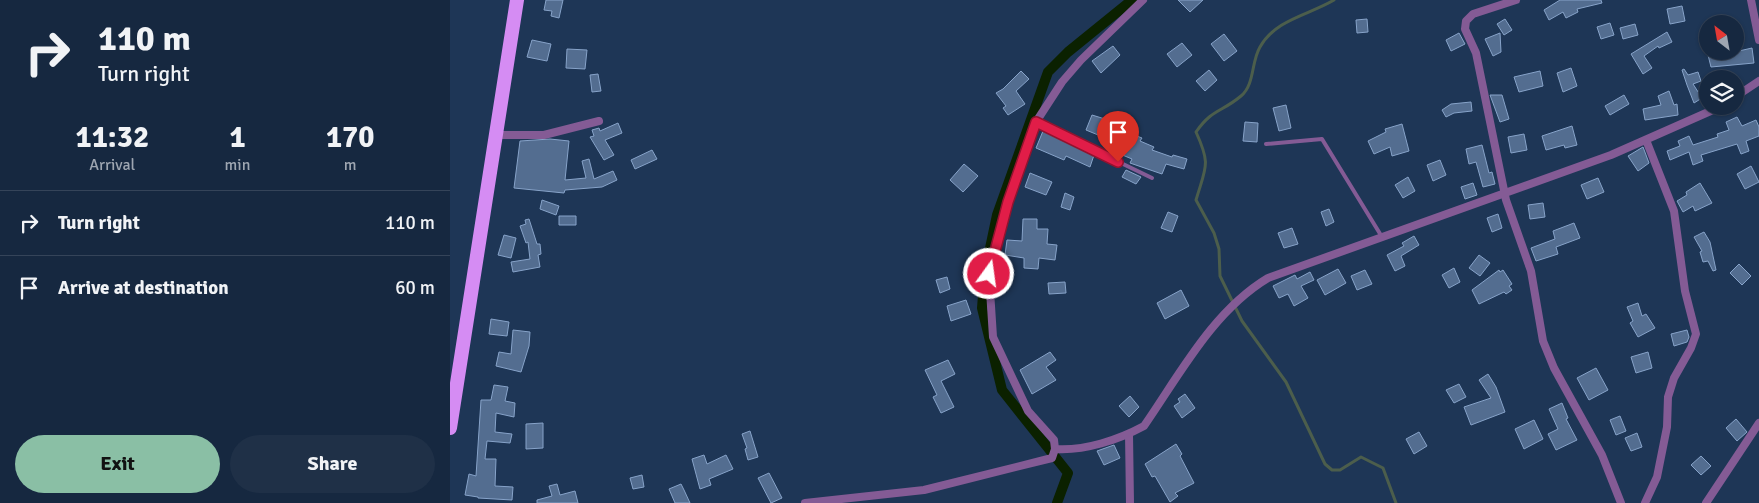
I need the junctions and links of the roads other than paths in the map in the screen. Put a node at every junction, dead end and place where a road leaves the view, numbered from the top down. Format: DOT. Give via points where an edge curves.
graph roads {
  1 [pos="517,0"];
  2 [pos="1143,0"];
  3 [pos="1516,0"];
  4 [pos="1751,0"];
  5 [pos="1759,40"];
  6 [pos="1759,81"];
  7 [pos="1744,91"];
  8 [pos="1702,115"];
  9 [pos="600,121"];
  10 [pos="1036,122"];
  11 [pos="496,135"];
  12 [pos="1646,140"];
  13 [pos="1266,144"];
  14 [pos="1152,178"];
  15 [pos="1505,193"];
  16 [pos="1382,237"];
  17 [pos="1759,422"];
  18 [pos="450,428"];
  19 [pos="1129,434"];
  20 [pos="1055,449"];
  21 [pos="805,503"];
  22 [pos="1130,503"];
  23 [pos="1621,503"];
  24 [pos="1645,503"];
  25 [pos="1706,503"];
  1 -- 11 [label="highway"];
  2 -- 10 [label="street" via="1075,67"];
  3 -- 15 [label="street" via="1473,14 1466,20 1464,29 1476,53"];
  4 -- 5 [label="street"];
  6 -- 7 [label="street"];
  8 -- 12 [label="street"];
  9 -- 11 [label="street" via="544,135"];
  10 -- 14 [label="lane"];
  10 -- 20 [label="street" via="1008,202 989,274 993,337 1028,411 1054,440"];
  11 -- 18 [label="highway"];
  12 -- 15 [label="street"];
  12 -- 24 [label="street" via="1674,210 1685,291 1696,334 1668,397 1667,427 1657,476"];
  13 -- 16 [label="lane" via="1322,139"];
  15 -- 16 [label="street"];
  15 -- 23 [label="street" via="1530,271 1543,342 1602,455"];
  16 -- 19 [label="street" via="1268,278 1248,290 1223,315 1144,426"];
  17 -- 25 [label="street"];
  19 -- 20 [label="street" via="1074,450"];
  19 -- 22 [label="street"];
  20 -- 21 [label="street" via="1052,458 924,490"];
}
